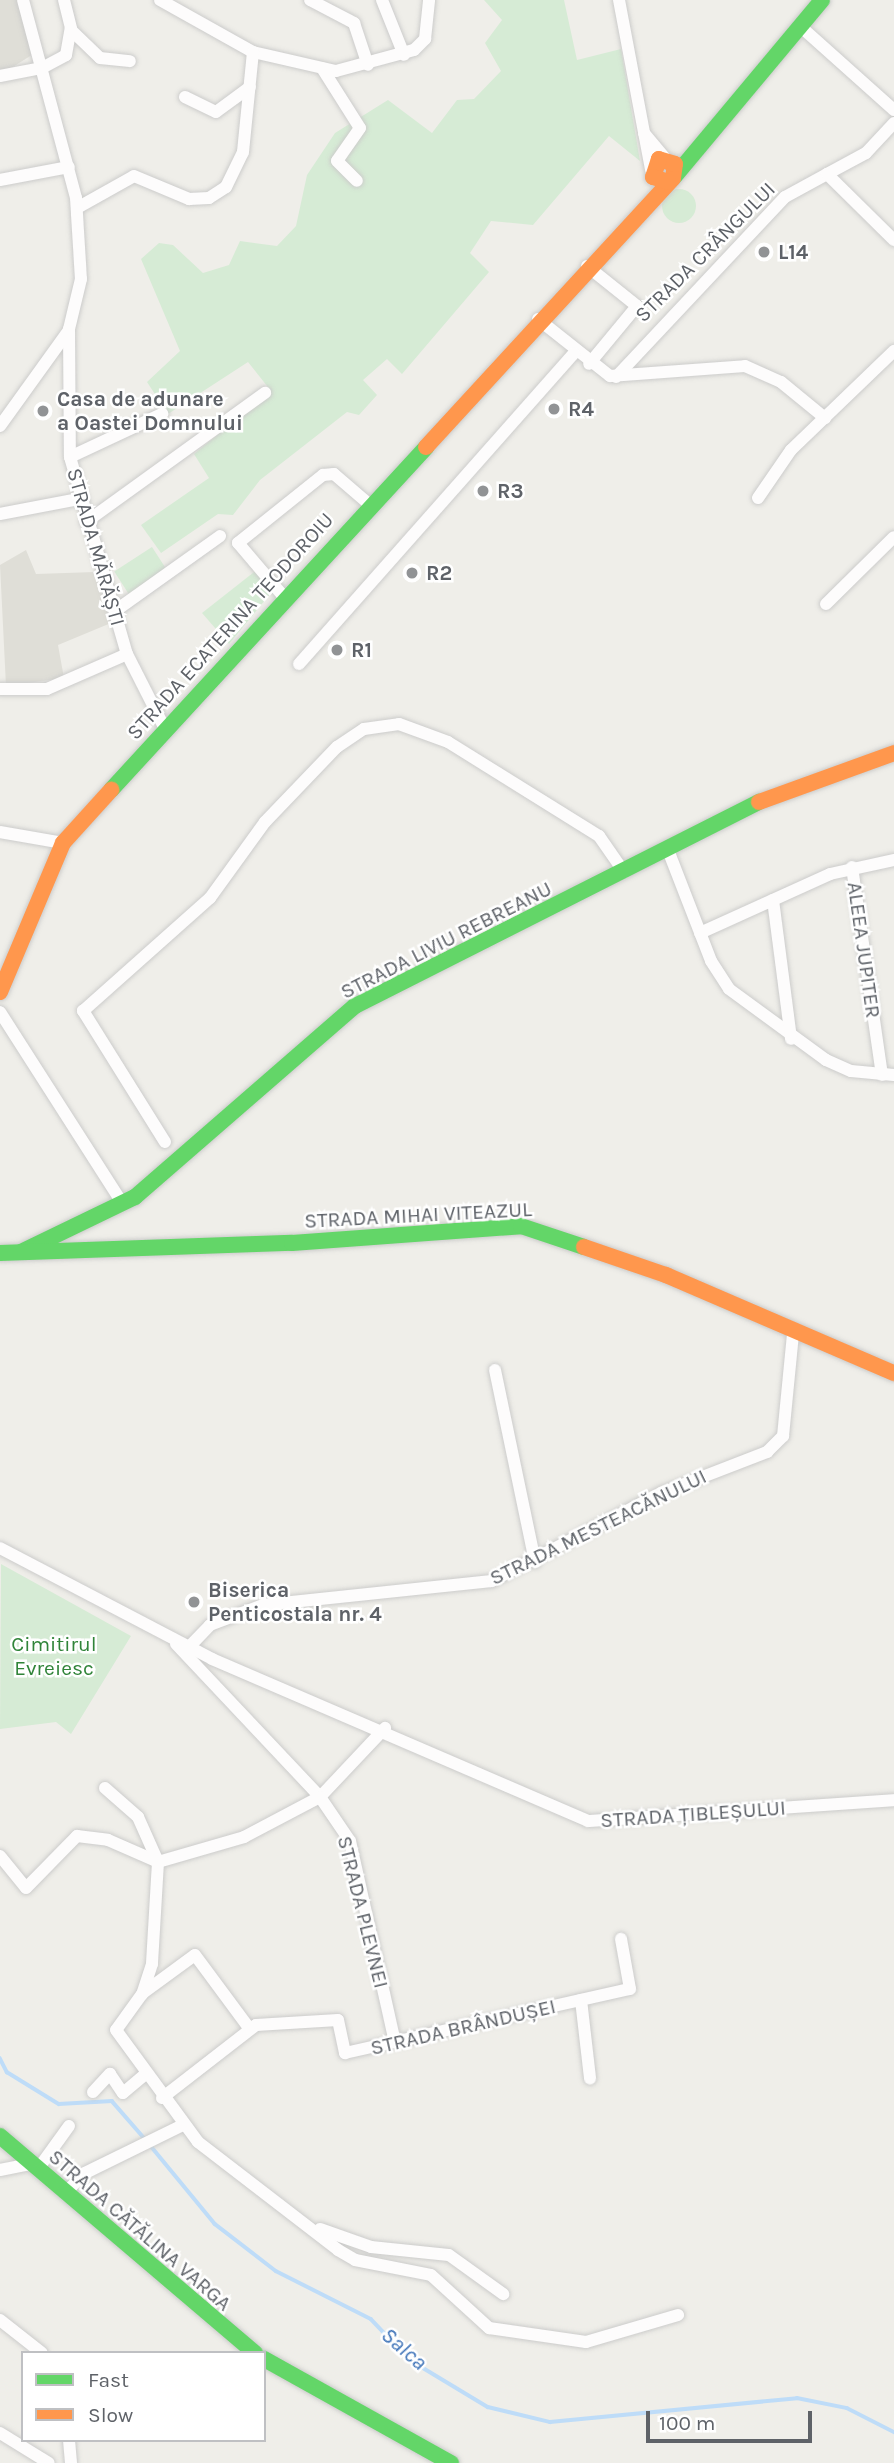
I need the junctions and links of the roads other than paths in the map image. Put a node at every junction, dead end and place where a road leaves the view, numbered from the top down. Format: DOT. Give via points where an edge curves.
graph roads {
  1 [pos="23,0"];
  2 [pos="64,0"];
  3 [pos="160,0"];
  4 [pos="310,0"];
  5 [pos="382,0"];
  6 [pos="429,0"];
  7 [pos="619,0"];
  8 [pos="822,0"];
  9 [pos="800,26"];
  10 [pos="71,30"];
  11 [pos="253,52"];
  12 [pos="404,55"];
  13 [pos="130,61"];
  14 [pos="368,65"];
  15 [pos="42,68"];
  16 [pos="322,68"];
  17 [pos="0,76"];
  18 [pos="250,87"];
  19 [pos="185,97"];
  20 [pos="894,110"];
  21 [pos="894,123"];
  22 [pos="644,133"];
  23 [pos="694,147"];
  24 [pos="667,158"];
  25 [pos="69,167"];
  26 [pos="652,171"];
  27 [pos="827,174"];
  28 [pos="672,179"];
  29 [pos="0,180"];
  30 [pos="357,181"];
  31 [pos="77,208"];
  32 [pos="634,216"];
  33 [pos="894,240"];
  34 [pos="587,266"];
  35 [pos="538,319"];
  36 [pos="69,330"];
  37 [pos="894,351"];
  38 [pos="574,353"];
  39 [pos="589,364"];
  40 [pos="616,377"];
  41 [pos="265,393"];
  42 [pos="162,414"];
  43 [pos="825,418"];
  44 [pos="0,426"];
  45 [pos="70,457"];
  46 [pos="758,498"];
  47 [pos="79,499"];
  48 [pos="369,504"];
  49 [pos="0,514"];
  50 [pos="86,522"];
  51 [pos="220,536"];
  52 [pos="894,537"];
  53 [pos="285,597"];
  54 [pos="826,604"];
  55 [pos="115,611"];
  56 [pos="127,654"];
  57 [pos="299,664"];
  58 [pos="0,689"];
  59 [pos="164,729"];
  60 [pos="894,753"];
  61 [pos="0,832"];
  62 [pos="63,843"];
  63 [pos="668,850"];
  64 [pos="894,860"];
  65 [pos="852,867"];
  66 [pos="624,872"];
  67 [pos="773,900"];
  68 [pos="700,933"];
  69 [pos="0,992"];
  70 [pos="0,1012"];
  71 [pos="791,1038"];
  72 [pos="888,1075"];
  73 [pos="165,1142"];
  74 [pos="123,1204"];
  75 [pos="21,1252"];
  76 [pos="0,1253"];
  77 [pos="793,1334"];
  78 [pos="495,1370"];
  79 [pos="894,1373"];
  80 [pos="0,1548"];
  81 [pos="535,1562"];
  82 [pos="172,1638"];
  83 [pos="189,1647"];
  84 [pos="385,1728"];
  85 [pos="104,1788"];
  86 [pos="320,1797"];
  87 [pos="894,1800"];
  88 [pos="0,1856"];
  89 [pos="158,1862"];
  90 [pos="621,1939"];
  91 [pos="142,1994"];
  92 [pos="581,2000"];
  93 [pos="249,2028"];
  94 [pos="395,2042"];
  95 [pos="146,2074"];
  96 [pos="590,2078"];
  97 [pos="93,2092"];
  98 [pos="162,2098"];
  99 [pos="69,2126"];
  100 [pos="181,2126"];
  101 [pos="0,2136"];
  102 [pos="35,2166"];
  103 [pos="0,2170"];
  104 [pos="65,2193"];
  105 [pos="300,2220"];
  106 [pos="503,2294"];
  107 [pos="678,2315"];
  108 [pos="0,2320"];
  109 [pos="39,2351"];
  110 [pos="253,2351"];
  111 [pos="266,2360"];
  112 [pos="0,2433"];
  113 [pos="69,2442"];
  114 [pos="49,2463"];
  115 [pos="71,2463"];
  116 [pos="451,2463"];
  1 -- 15 [label="street, STRADA MĂRĂȘTI"];
  2 -- 10 [label="street"];
  3 -- 11 [label="street"];
  4 -- 14 [label="street" via="354,23"];
  5 -- 12 [label="street"];
  6 -- 12 [label="street" via="425,39"];
  7 -- 22 [label="street"];
  8 -- 9 [label="main road"];
  9 -- 20 [label="street"];
  9 -- 23 [label="main road"];
  10 -- 13 [label="street" via="100,58"];
  10 -- 15 [label="street" via="66,55"];
  11 -- 16 [label="street"];
  11 -- 18 [label="street"];
  12 -- 14 [label="street"];
  14 -- 16 [label="street"];
  15 -- 17 [label="street"];
  15 -- 25 [label="street, STRADA MĂRĂȘTI"];
  16 -- 30 [label="street" via="360,128 337,161"];
  18 -- 19 [label="street" via="216,113"];
  18 -- 31 [label="street" via="243,152 226,187 209,198 189,199 134,176"];
  21 -- 27 [label="street, STRADA CRÂNGULUI" via="866,153"];
  22 -- 24 [label="street"];
  22 -- 26 [label="street"];
  23 -- 24 [label="main road"];
  23 -- 28 [label="main road"];
  24 -- 26 [label="main road"];
  24 -- 28 [label="main road"];
  25 -- 29 [label="street"];
  25 -- 31 [label="street, STRADA MĂRĂȘTI"];
  26 -- 28 [label="main road"];
  26 -- 32 [label="main road, STRADA ECATERINA TEODOROIU"];
  27 -- 33 [label="street"];
  27 -- 40 [label="street, STRADA CRÂNGULUI" via="785,197"];
  28 -- 32 [label="main road, STRADA ECATERINA TEODOROIU"];
  31 -- 36 [label="street, STRADA MĂRĂȘTI" via="81,279"];
  32 -- 34 [label="main road, STRADA ECATERINA TEODOROIU"];
  34 -- 35 [label="main road, STRADA ECATERINA TEODOROIU"];
  34 -- 39 [label="street" via="636,306"];
  35 -- 38 [label="street"];
  35 -- 48 [label="main road, STRADA ECATERINA TEODOROIU"];
  36 -- 44 [label="street"];
  36 -- 45 [label="street, STRADA MĂRĂȘTI"];
  37 -- 43 [label="street"];
  38 -- 39 [label="street"];
  38 -- 57 [label="street"];
  39 -- 40 [label="street"];
  40 -- 43 [label="street" via="673,367 745,366 781,382"];
  41 -- 50 [label="street"];
  42 -- 45 [label="street"];
  43 -- 46 [label="street"];
  45 -- 47 [label="street, STRADA MĂRĂȘTI"];
  47 -- 49 [label="street"];
  47 -- 50 [label="street, STRADA MĂRĂȘTI"];
  48 -- 53 [label="main road, STRADA ECATERINA TEODOROIU"];
  48 -- 53 [label="street" via="334,474 323,475 238,543"];
  50 -- 55 [label="street, STRADA MĂRĂȘTI"];
  51 -- 55 [label="street"];
  52 -- 54 [label="street"];
  53 -- 59 [label="main road, STRADA ECATERINA TEODOROIU"];
  55 -- 56 [label="street, STRADA MĂRĂȘTI"];
  56 -- 58 [label="street" via="47,689"];
  56 -- 59 [label="street, STRADA MĂRĂȘTI"];
  59 -- 62 [label="main road, STRADA ECATERINA TEODOROIU"];
  60 -- 63 [label="main road, STRADA LIVIU REBREANU" via="816,776"];
  61 -- 62 [label="street"];
  62 -- 69 [label="main road, STRADA ECATERINA TEODOROIU"];
  63 -- 66 [label="main road, STRADA LIVIU REBREANU"];
  63 -- 68 [label="street"];
  64 -- 65 [label="street"];
  65 -- 67 [label="street"];
  65 -- 72 [label="street, ALEEA JUPITER"];
  66 -- 73 [label="street" via="599,836 448,742 399,724 365,729 337,747 265,822 210,898 83,1011"];
  66 -- 74 [label="main road, STRADA LIVIU REBREANU" via="355,1006"];
  67 -- 68 [label="street"];
  67 -- 71 [label="street"];
  68 -- 71 [label="street" via="719,977"];
  70 -- 74 [label="street"];
  71 -- 72 [label="street" via="840,1067"];
  74 -- 75 [label="main road, STRADA LIVIU REBREANU"];
  75 -- 76 [label="main road, STRADA MIHAI VITEAZUL"];
  75 -- 77 [label="main road, STRADA MIHAI VITEAZUL" via="521,1226 666,1275"];
  77 -- 79 [label="main road, STRADA MIHAI VITEAZUL"];
  77 -- 81 [label="street, STRADA MESTEACĂNULUI" via="779,1444 661,1493"];
  78 -- 81 [label="street"];
  80 -- 82 [label="street, STRADA ȚIBLEȘULUI"];
  81 -- 83 [label="street, STRADA MESTEACĂNULUI" via="456,1589 289,1600 241,1610 210,1625"];
  82 -- 83 [label="street, STRADA ȚIBLEȘULUI"];
  82 -- 86 [label="street, STRADA ȚIBLEȘULUI"];
  83 -- 84 [label="street, STRADA ȚIBLEȘULUI"];
  84 -- 86 [label="street"];
  84 -- 87 [label="street, STRADA ȚIBLEȘULUI" via="587,1821"];
  85 -- 89 [label="street" via="138,1817"];
  86 -- 89 [label="street" via="244,1837"];
  86 -- 94 [label="street, STRADA PLEVNEI" via="350,1841"];
  88 -- 89 [label="street" via="26,1888 77,1836 108,1840"];
  89 -- 91 [label="street" via="157,1934"];
  90 -- 92 [label="street, STRADA BRÂNDUȘEI" via="630,1989"];
  91 -- 93 [label="street" via="195,1955"];
  91 -- 95 [label="street" via="116,2030"];
  92 -- 94 [label="street, STRADA BRÂNDUȘEI"];
  92 -- 96 [label="street, STRADA BRÂNDUȘEI"];
  93 -- 94 [label="street, STRADA BRÂNDUȘEI" via="338,2020 345,2053"];
  93 -- 98 [label="street" via="227,2051"];
  95 -- 97 [label="street" via="123,2093 110,2074"];
  95 -- 98 [label="street"];
  98 -- 100 [label="street"];
  99 -- 102 [label="street"];
  100 -- 104 [label="street" via="85,2173"];
  100 -- 105 [label="street"];
  101 -- 102 [label="main road, STRADA CĂTĂLINA VARGA"];
  102 -- 103 [label="street"];
  102 -- 104 [label="main road, STRADA CĂTĂLINA VARGA"];
  104 -- 110 [label="main road, STRADA CĂTĂLINA VARGA"];
  105 -- 106 [label="street" via="347,2242 449,2255"];
  105 -- 107 [label="street" via="355,2260 431,2275 489,2328 586,2342"];
  108 -- 109 [label="street"];
  111 -- 116 [label="main road"];
  112 -- 114 [label="street"];
  113 -- 115 [label="street"];
}
